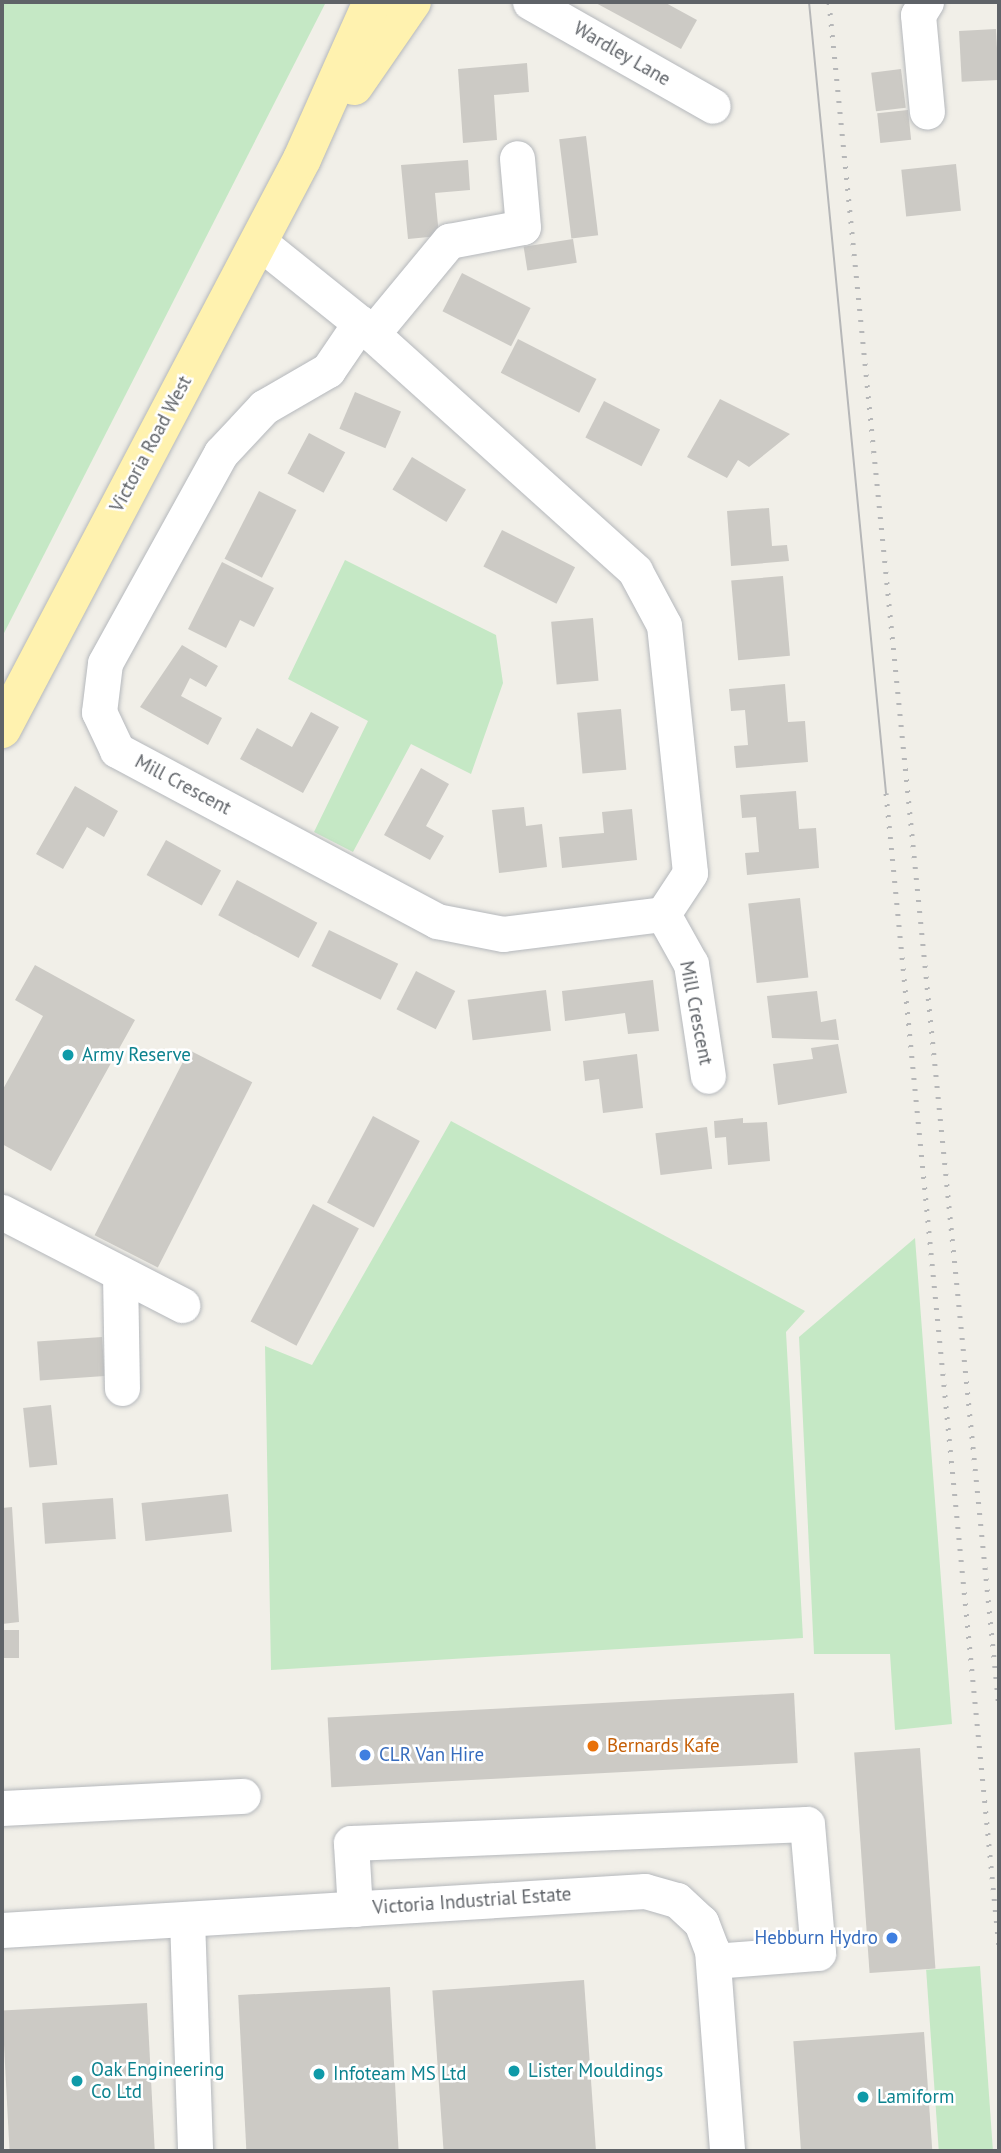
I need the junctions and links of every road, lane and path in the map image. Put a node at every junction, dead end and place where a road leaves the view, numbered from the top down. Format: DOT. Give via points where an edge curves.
graph roads {
  1 [pos="372,2"];
  2 [pos="412,2"];
  3 [pos="530,2"];
  4 [pos="914,3"];
  5 [pos="713,106"];
  6 [pos="927,112"];
  7 [pos="517,158"];
  8 [pos="302,159"];
  9 [pos="258,241"];
  10 [pos="366,328"];
  11 [pos="2,729"];
  12 [pos="663,914"];
  13 [pos="708,1076"];
  14 [pos="2,1212"];
  15 [pos="120,1274"];
  16 [pos="181,1305"];
  17 [pos="122,1388"];
  18 [pos="243,1796"];
  19 [pos="2,1808"];
  20 [pos="355,1909"];
  21 [pos="187,1919"];
  22 [pos="2,1930"];
  23 [pos="714,1961"];
  24 [pos="195,2151"];
  25 [pos="727,2151"];
  1 -- 8 [label="main road"];
  2 -- 8 [label="main road"];
  3 -- 5 [label="street, Wardley Lane"];
  4 -- 6 [label="street"];
  7 -- 10 [label="street, Mill Crescent" via="523,228 449,242"];
  8 -- 9 [label="main road, Victoria Road West"];
  9 -- 10 [label="street"];
  9 -- 11 [label="main road, Victoria Road West"];
  10 -- 12 [label="street" via="635,571 664,625 690,873"];
  10 -- 12 [label="street, Mill Crescent" via="328,370 264,407 221,453 105,663 99,712 117,750 437,921 503,934"];
  12 -- 13 [label="street, Mill Crescent" via="691,964"];
  14 -- 15 [label="street"];
  15 -- 16 [label="street"];
  15 -- 17 [label="street"];
  18 -- 19 [label="street"];
  20 -- 21 [label="street, Victoria Industrial Estate"];
  20 -- 23 [label="street, Victoria Industrial Estate" via="645,1891 677,1900 701,1922"];
  20 -- 23 [label="street" via="351,1843 807,1824 818,1952"];
  21 -- 22 [label="street, Victoria Industrial Estate"];
  21 -- 24 [label="street"];
  23 -- 25 [label="street, Victoria Industrial Estate"];
}
